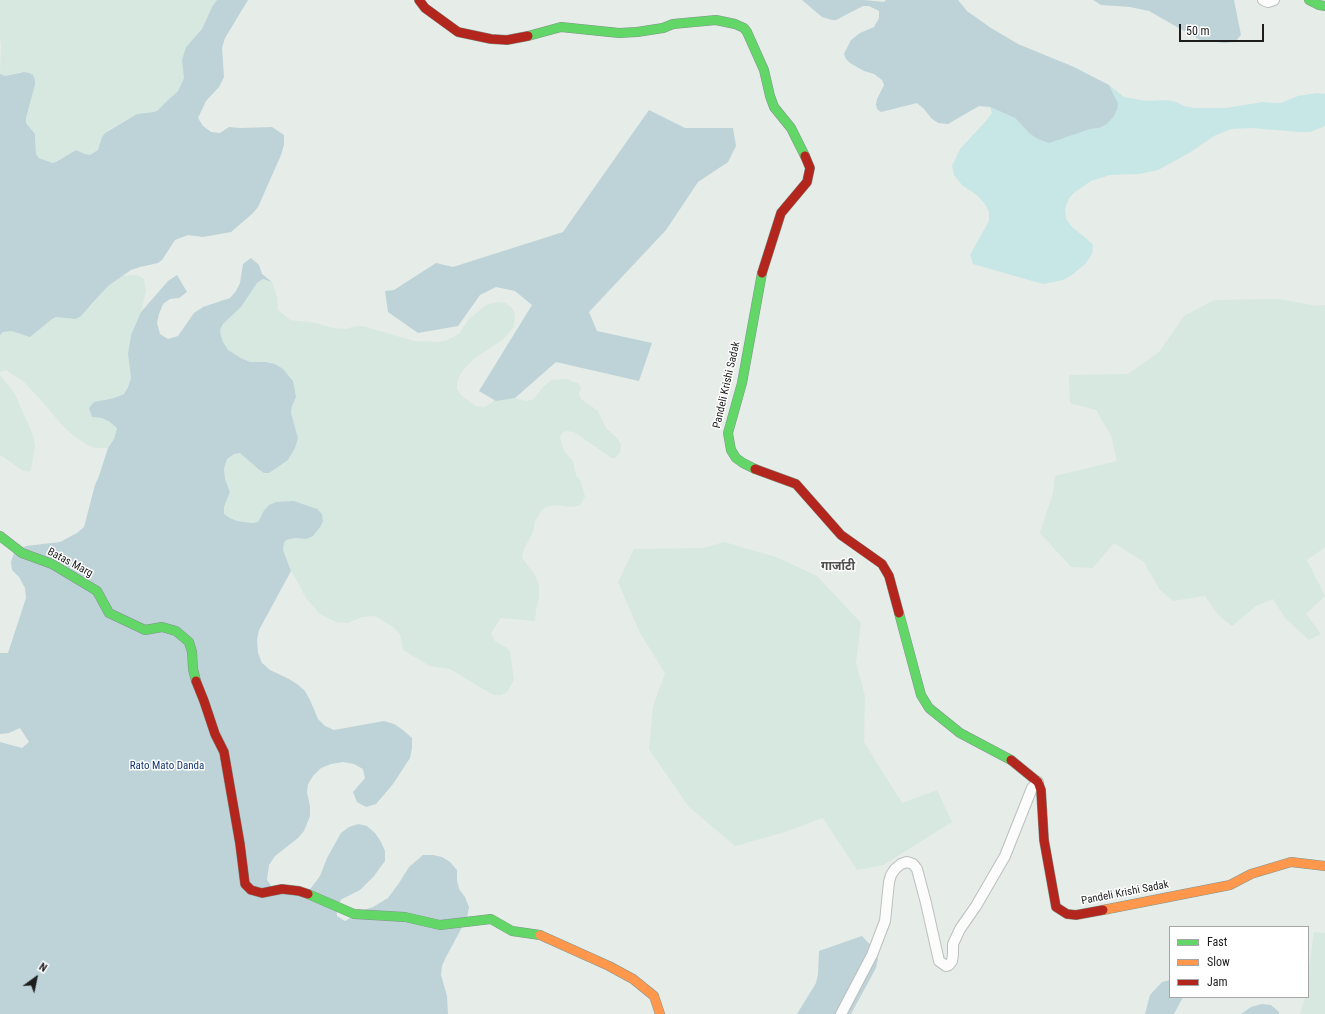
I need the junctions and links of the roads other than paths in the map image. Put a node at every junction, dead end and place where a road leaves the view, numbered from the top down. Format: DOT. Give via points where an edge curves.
graph roads {
  1 [pos="419,0"];
  2 [pos="1263,0"];
  3 [pos="1274,0"];
  4 [pos="1309,0"];
  5 [pos="1325,6"];
  6 [pos="0,536"];
  7 [pos="1038,782"];
  8 [pos="1325,866"];
  9 [pos="660,1014"];
  10 [pos="841,1014"];
  1 -- 7 [label="street, Pandeli Krishi Sadak" via="425,8 458,32 491,39 507,40 561,27 619,33 716,20 744,28 764,70 774,107 791,128 810,168 807,182 781,213 763,268 742,383 728,433 731,450 742,463 796,484 841,535 882,564 889,576 921,695 929,708 960,733 1014,762"];
  2 -- 3 [label="street"];
  4 -- 5 [label="street"];
  6 -- 9 [label="street, Batas Marg" via="22,553 52,564 97,591 109,613 145,630 162,627 176,631 189,642 196,683 224,752 245,884 252,890 262,893 282,889 299,891 354,914 405,917 440,925 491,919 512,931 543,936 633,979 654,996"];
  7 -- 8 [label="street, Pandeli Krishi Sadak" via="1052,889 1056,907 1067,914 1076,915 1230,885 1251,874 1290,862"];
  7 -- 10 [label="street" via="1032,788 1005,856 960,929 949,965 942,965 939,961 917,869 907,862 895,869 889,882 885,921 872,955"];
}
